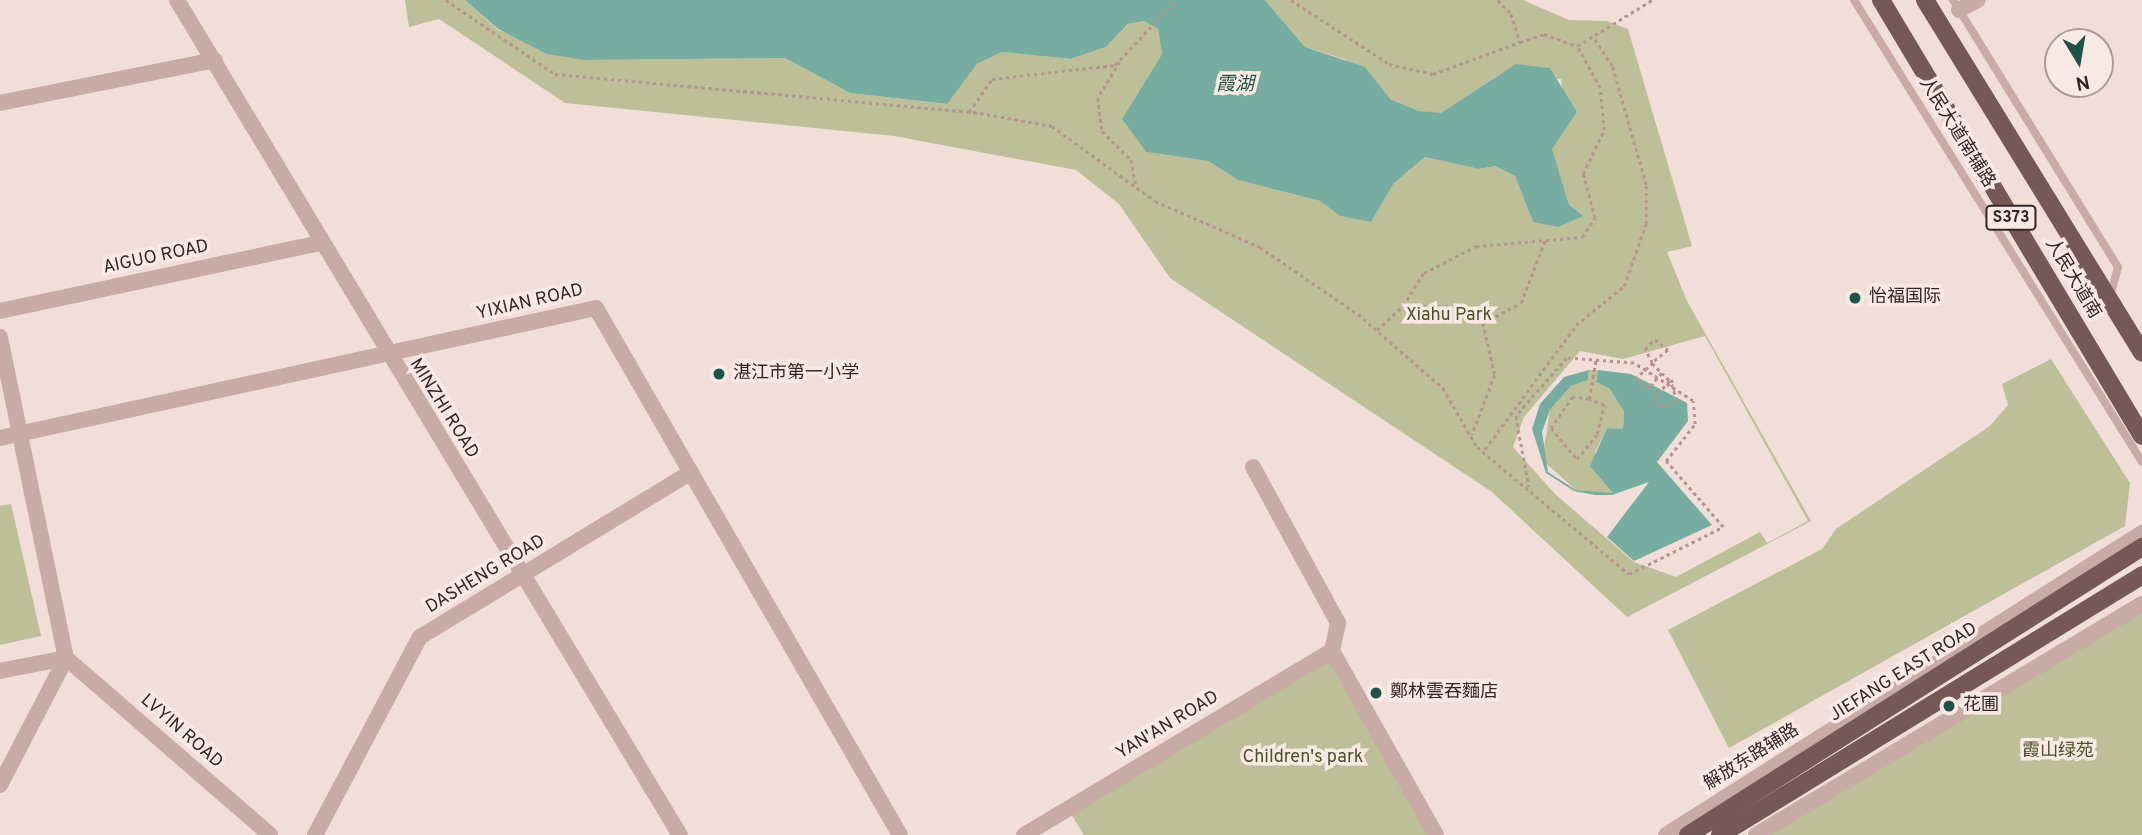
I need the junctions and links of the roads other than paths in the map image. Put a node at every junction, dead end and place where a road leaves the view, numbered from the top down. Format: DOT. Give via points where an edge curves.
graph roads {
  1 [pos="177,0"];
  2 [pos="1854,0"];
  3 [pos="1881,0"];
  4 [pos="1925,0"];
  5 [pos="1978,0"];
  6 [pos="1956,5"];
  7 [pos="215,60"];
  8 [pos="0,103"];
  9 [pos="321,243"];
  10 [pos="2109,299"];
  11 [pos="0,311"];
  12 [pos="2135,332"];
  13 [pos="0,337"];
  14 [pos="2142,354"];
  15 [pos="387,355"];
  16 [pos="21,434"];
  17 [pos="2142,436"];
  18 [pos="0,438"];
  19 [pos="2142,462"];
  20 [pos="1253,467"];
  21 [pos="691,472"];
  22 [pos="2142,533"];
  23 [pos="2142,547"];
  24 [pos="2142,575"];
  25 [pos="523,576"];
  26 [pos="2142,604"];
  27 [pos="1332,651"];
  28 [pos="66,658"];
  29 [pos="0,671"];
  30 [pos="0,785"];
  31 [pos="270,835"];
  32 [pos="315,835"];
  33 [pos="680,835"];
  34 [pos="900,835"];
  35 [pos="1024,835"];
  36 [pos="1436,835"];
  37 [pos="1666,835"];
  38 [pos="1688,835"];
  39 [pos="1720,835"];
  40 [pos="1756,835"];
  1 -- 7 [label="street, MINZHI ROAD"];
  2 -- 19 [label="lane, 人民大道南辅路"];
  3 -- 17 [label="main road, 人民大道南 / S373"];
  4 -- 10 [label="main road, 人民大道南 / S373"];
  5 -- 6 [label="street"];
  6 -- 10 [label="lane" via="2118,267"];
  7 -- 8 [label="street"];
  7 -- 9 [label="street, MINZHI ROAD"];
  9 -- 11 [label="street, AIGUO ROAD"];
  9 -- 15 [label="street, MINZHI ROAD"];
  10 -- 12 [label="main road, 人民大道南 / S373"];
  12 -- 14 [label="main road, 人民大道南 / S373"];
  13 -- 16 [label="street"];
  15 -- 16 [label="street, YIXIAN ROAD"];
  15 -- 21 [label="street, YIXIAN ROAD" via="596,308"];
  15 -- 25 [label="street, MINZHI ROAD"];
  16 -- 18 [label="street, YIXIAN ROAD"];
  16 -- 28 [label="street"];
  20 -- 27 [label="street" via="1338,623"];
  21 -- 25 [label="street, DASHENG ROAD"];
  21 -- 34 [label="street, YIXIAN ROAD"];
  22 -- 37 [label="street, 解放东路辅路"];
  23 -- 38 [label="main road, JIEFANG EAST ROAD"];
  24 -- 39 [label="main road"];
  25 -- 32 [label="street, DASHENG ROAD" via="421,637"];
  25 -- 33 [label="street, MINZHI ROAD"];
  26 -- 40 [label="street"];
  27 -- 35 [label="street, YAN'AN ROAD"];
  27 -- 36 [label="street"];
  28 -- 29 [label="street"];
  28 -- 30 [label="street"];
  28 -- 31 [label="street, LVYIN ROAD"];
}
